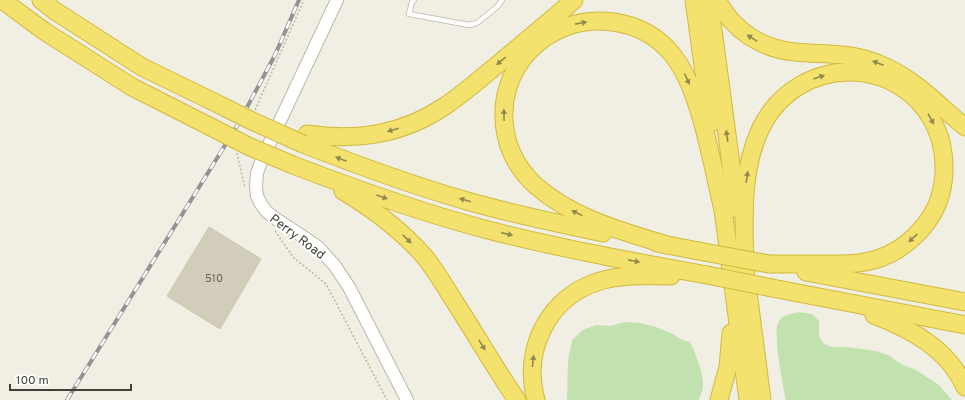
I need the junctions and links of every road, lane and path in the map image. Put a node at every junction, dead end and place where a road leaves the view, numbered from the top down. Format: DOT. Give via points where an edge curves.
graph roads {
  1 [pos="2,0"];
  2 [pos="41,0"];
  3 [pos="304,0"];
  4 [pos="337,0"];
  5 [pos="414,0"];
  6 [pos="502,0"];
  7 [pos="574,0"];
  8 [pos="694,0"];
  9 [pos="709,0"];
  10 [pos="717,0"];
  11 [pos="254,112"];
  12 [pos="965,127"];
  13 [pos="305,139"];
  14 [pos="236,152"];
  15 [pos="293,165"];
  16 [pos="249,193"];
  17 [pos="722,206"];
  18 [pos="271,225"];
  19 [pos="667,245"];
  20 [pos="769,264"];
  21 [pos="738,270"];
  22 [pos="707,276"];
  23 [pos="820,297"];
  24 [pos="965,302"];
  25 [pos="965,325"];
  26 [pos="754,336"];
  27 [pos="965,387"];
  28 [pos="387,400"];
  29 [pos="406,400"];
  30 [pos="517,400"];
  31 [pos="536,400"];
  32 [pos="719,400"];
  33 [pos="748,400"];
  34 [pos="762,400"];
  35 [pos="768,400"];
  1 -- 15 [label="highway, bridge" via="44,31 132,87 248,146"];
  2 -- 13 [label="highway, bridge" via="142,67 229,110"];
  3 -- 11 [label="path"];
  4 -- 29 [label="street, Perry Road" via="263,157 257,173 256,191 269,215 313,244 336,266"];
  5 -- 6 [label="lane" via="409,14 469,25 477,23"];
  7 -- 13 [label="highway, one-way" via="460,95 423,119 394,130 366,136"];
  8 -- 17 [label="highway"];
  21 -- 9 [label="highway, one-way"];
  12 -- 10 [label="highway, one-way" via="906,78 868,59 848,55 788,52 759,43 733,22"];
  19 -- 13 [label="highway, one-way" via="553,222 468,201 384,175"];
  14 -- 16 [label="path" via="244,187"];
  15 -- 22 [label="highway, one-way" via="406,205 486,229"];
  15 -- 30 [label="highway, one-way" via="369,208 417,249 441,279"];
  19 -- 17 [label="highway, one-way" via="574,212 539,188 518,164 505,130 506,94 522,60 545,38 560,29 576,24 608,21 637,28 665,46 682,69 695,100"];
  17 -- 21 [label="highway"];
  18 -- 28 [label="path" via="294,257 326,284"];
  19 -- 20 [label="highway, bridge"];
  21 -- 20 [label="highway, one-way" via="750,162 760,131 779,102 806,82 842,72 879,77 914,97 927,112 936,129 944,161 943,185 939,200 920,231 893,252 866,262"];
  20 -- 24 [label="highway"];
  21 -- 26 [label="highway"];
  21 -- 32 [label="highway" via="732,303 731,345"];
  21 -- 33 [label="highway"];
  22 -- 23 [label="highway, bridge"];
  31 -- 22 [label="highway, one-way" via="532,366 537,341 549,318 573,294 594,283 619,277"];
  23 -- 25 [label="highway"];
  23 -- 27 [label="highway" via="881,318 919,337 947,359"];
  26 -- 34 [label="highway"];
  26 -- 35 [label="highway"];
}
